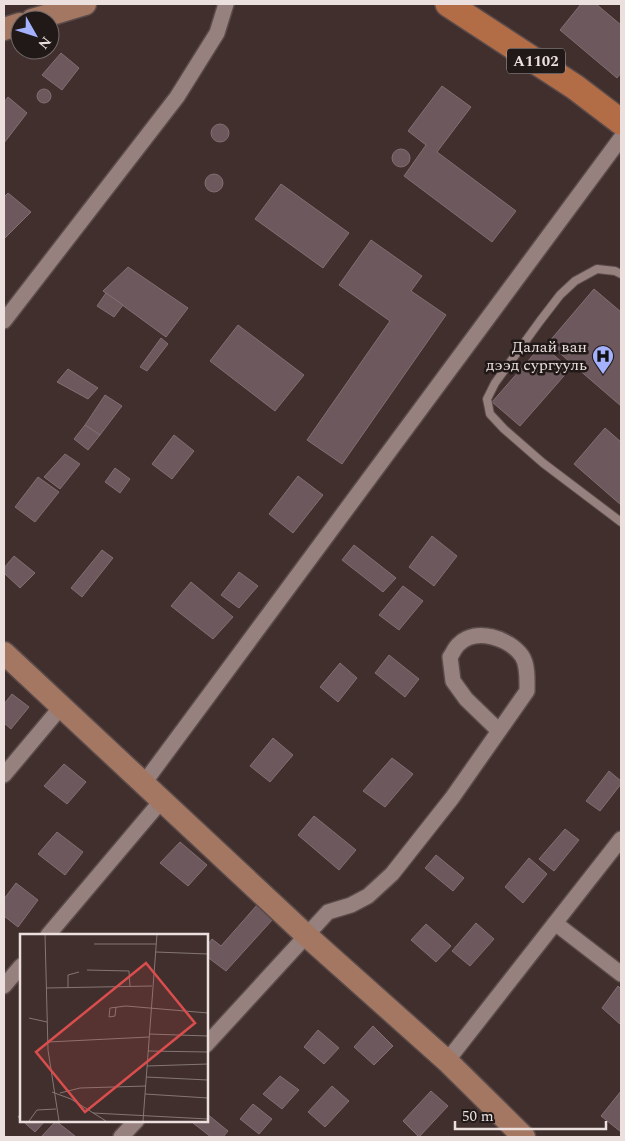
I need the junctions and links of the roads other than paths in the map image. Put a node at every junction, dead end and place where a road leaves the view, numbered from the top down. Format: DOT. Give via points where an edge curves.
graph roads {
  1 [pos="85,4"];
  2 [pos="226,4"];
  3 [pos="448,4"];
  4 [pos="60,12"];
  5 [pos="621,122"];
  6 [pos="621,138"];
  7 [pos="621,274"];
  8 [pos="4,321"];
  9 [pos="621,522"];
  10 [pos="4,653"];
  11 [pos="61,707"];
  12 [pos="498,730"];
  13 [pos="4,776"];
  14 [pos="144,783"];
  15 [pos="162,800"];
  16 [pos="621,839"];
  17 [pos="555,923"];
  18 [pos="49,934"];
  19 [pos="307,936"];
  20 [pos="20,967"];
  21 [pos="621,974"];
  22 [pos="4,986"];
  23 [pos="208,1043"];
  24 [pos="447,1061"];
  25 [pos="136,1121"];
  26 [pos="121,1137"];
  27 [pos="524,1137"];
  1 -- 4 [label="main road"];
  2 -- 8 [label="street" via="217,33 177,97"];
  3 -- 5 [label="main road, A1102" via="575,87"];
  6 -- 14 [label="street"];
  7 -- 9 [label="lane" via="597,269 575,281 540,321 487,399 490,414 504,429"];
  10 -- 11 [label="main road"];
  11 -- 13 [label="street"];
  11 -- 14 [label="main road"];
  12 -- 12 [label="street" via="466,699 453,681 450,657 459,643 476,634 504,640 522,656 527,674 527,691"];
  12 -- 19 [label="street" via="452,798 392,874 368,896 328,912"];
  14 -- 15 [label="main road"];
  15 -- 18 [label="street"];
  15 -- 19 [label="main road"];
  16 -- 17 [label="street"];
  17 -- 21 [label="street"];
  17 -- 24 [label="street"];
  19 -- 23 [label="street"];
  19 -- 24 [label="main road"];
  20 -- 22 [label="street"];
  24 -- 27 [label="main road"];
  25 -- 26 [label="street"];
}
